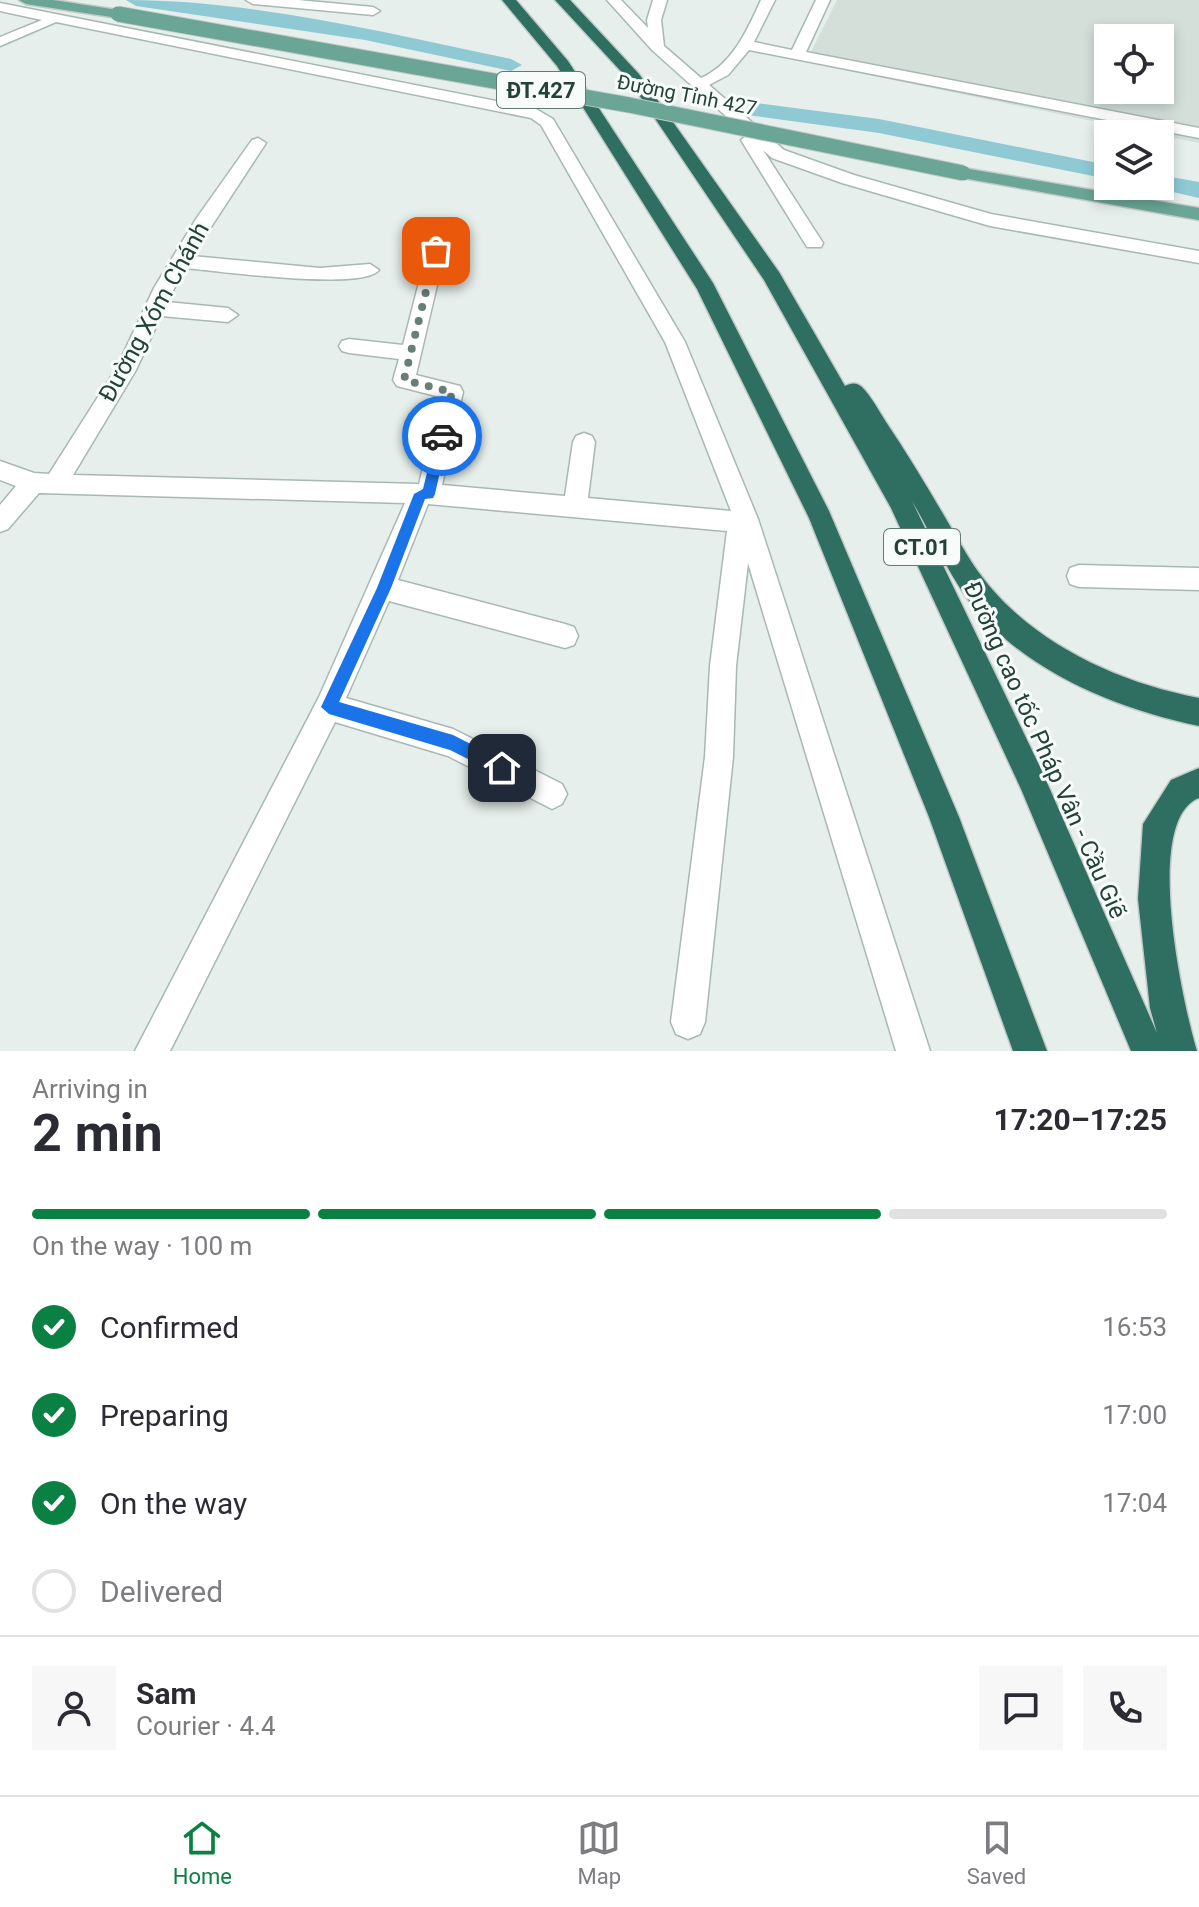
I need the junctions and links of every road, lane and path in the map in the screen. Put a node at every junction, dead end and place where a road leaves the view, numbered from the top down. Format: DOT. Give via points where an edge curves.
graph roads {
  1 [pos="26,0"];
  2 [pos="253,0"];
  3 [pos="509,0"];
  4 [pos="562,0"];
  5 [pos="614,0"];
  6 [pos="660,0"];
  7 [pos="768,0"];
  8 [pos="823,0"];
  9 [pos="0,7"];
  10 [pos="373,11"];
  11 [pos="53,17"];
  12 [pos="0,42"];
  13 [pos="746,45"];
  14 [pos="657,47"];
  15 [pos="797,55"];
  16 [pos="698,84"];
  17 [pos="737,121"];
  18 [pos="1199,133"];
  19 [pos="258,143"];
  20 [pos="1199,214"];
  21 [pos="814,243"];
  22 [pos="436,251"];
  23 [pos="1199,257"];
  24 [pos="180,261"];
  25 [pos="370,270"];
  26 [pos="772,277"];
  27 [pos="155,308"];
  28 [pos="228,315"];
  29 [pos="349,346"];
  30 [pos="409,353"];
  31 [pos="584,442"];
  32 [pos="0,470"];
  33 [pos="44,484"];
  34 [pos="424,494"];
  35 [pos="575,507"];
  36 [pos="743,520"];
  37 [pos="0,522"];
  38 [pos="1079,576"];
  39 [pos="1199,579"];
  40 [pos="384,588"];
  41 [pos="565,636"];
  42 [pos="329,707"];
  43 [pos="1199,712"];
  44 [pos="1199,783"];
  45 [pos="552,794"];
  46 [pos="688,1022"];
  47 [pos="152,1051"];
  48 [pos="913,1051"];
  49 [pos="1030,1051"];
  50 [pos="1148,1051"];
  51 [pos="1180,1051"];
  1 -- 20 [label="main road, Đường Tỉnh 427 / ĐT.427, bridge" via="629,105 963,173"];
  2 -- 10 [label="street"];
  3 -- 49 [label="highway" via="563,64 706,288 808,491 944,817"];
  4 -- 26 [label="highway, Đường cao tốc Pháp Vân - Cầu Giẽ / CT.01" via="634,77"];
  5 -- 14 [label="street"];
  6 -- 14 [label="street" via="654,20"];
  7 -- 13 [label="street"];
  8 -- 15 [label="street"];
  9 -- 11 [label="street"];
  11 -- 12 [label="street"];
  11 -- 36 [label="street" via="536,114 547,122 675,342"];
  13 -- 15 [label="street"];
  13 -- 16 [label="street" via="712,81"];
  14 -- 16 [label="street"];
  15 -- 18 [label="street"];
  16 -- 17 [label="street"];
  17 -- 21 [label="street"];
  17 -- 23 [label="street" via="778,154 848,179 990,220"];
  19 -- 24 [label="street, Đường Xóm Chánh"];
  22 -- 30 [label="street"];
  24 -- 25 [label="street" via="320,274"];
  24 -- 27 [label="street, Đường Xóm Chánh"];
  26 -- 43 [label="highway" via="890,443 986,603 1074,668 1128,694"];
  26 -- 50 [label="highway, Đường cao tốc Pháp Vân - Cầu Giẽ / CT.01" via="901,503 1031,779"];
  27 -- 28 [label="street"];
  27 -- 33 [label="street, Đường Xóm Chánh" via="126,370"];
  29 -- 30 [label="street"];
  30 -- 34 [label="street" via="404,380 452,392"];
  31 -- 35 [label="street"];
  32 -- 33 [label="street"];
  33 -- 34 [label="street"];
  33 -- 37 [label="street, Đường Xóm Chánh"];
  34 -- 35 [label="street"];
  34 -- 40 [label="street"];
  35 -- 36 [label="street"];
  36 -- 46 [label="street"];
  36 -- 48 [label="street"];
  38 -- 39 [label="street"];
  40 -- 41 [label="street"];
  40 -- 42 [label="street"];
  42 -- 45 [label="street" via="453,743"];
  42 -- 47 [label="street"];
  44 -- 51 [label="highway" via="1181,790 1158,824 1154,899 1167,1008"];
}
